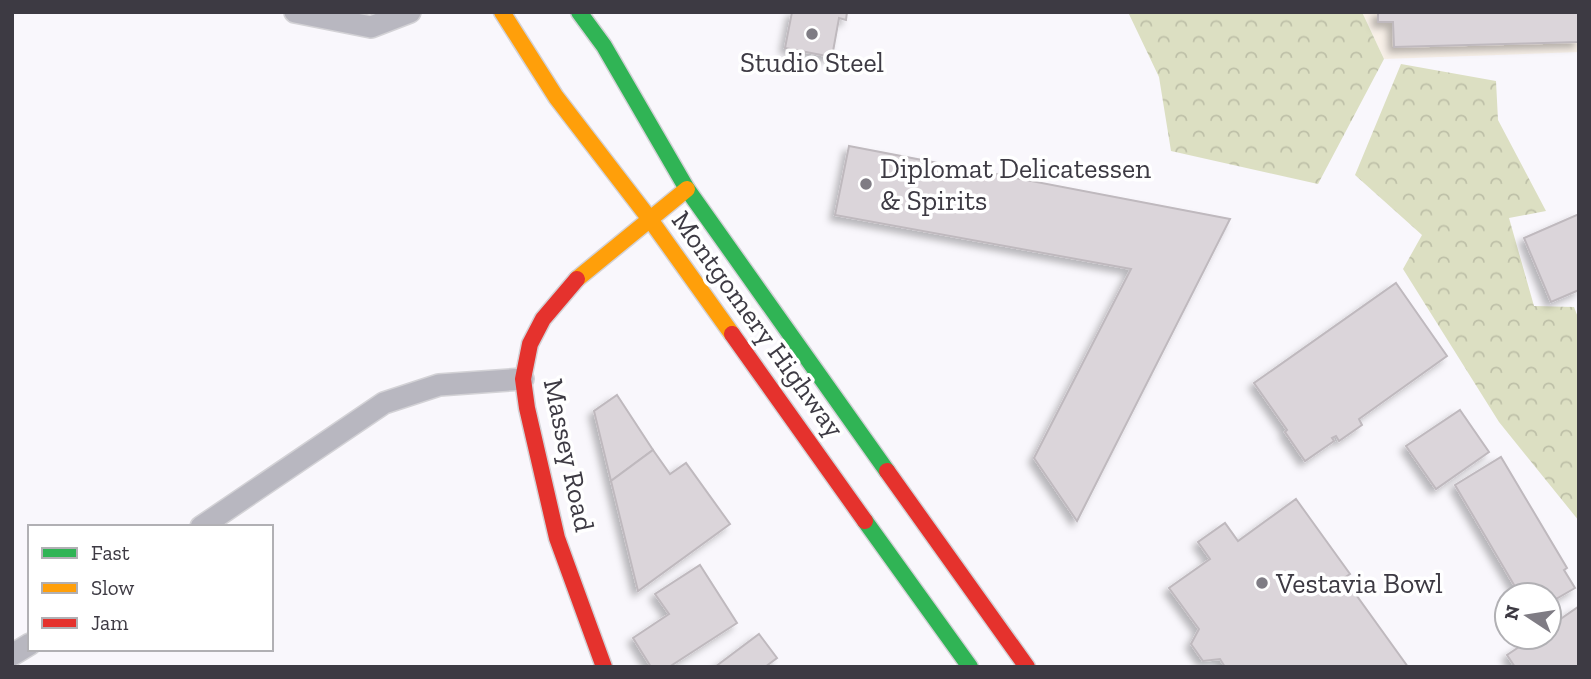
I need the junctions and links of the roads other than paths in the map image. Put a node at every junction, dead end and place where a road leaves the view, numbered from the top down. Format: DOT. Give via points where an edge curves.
graph roads {
  1 [pos="295,12"];
  2 [pos="411,12"];
  3 [pos="502,12"];
  4 [pos="579,12"];
  5 [pos="687,189"];
  6 [pos="649,218"];
  7 [pos="523,379"];
  8 [pos="204,525"];
  9 [pos="28,646"];
  10 [pos="12,655"];
  11 [pos="604,667"];
  12 [pos="970,667"];
  13 [pos="1027,667"];
  1 -- 2 [label="street" via="371,27"];
  3 -- 6 [label="main road, Montgomery Highway" via="556,97"];
  4 -- 5 [label="main road, Montgomery Highway" via="604,46"];
  5 -- 6 [label="main road, Massey Road"];
  5 -- 13 [label="main road, Montgomery Highway"];
  6 -- 7 [label="main road, Massey Road" via="582,274 543,319 530,344"];
  6 -- 12 [label="main road, Montgomery Highway"];
  7 -- 8 [label="street" via="439,385 384,403"];
  7 -- 11 [label="main road, Massey Road" via="557,538"];
  9 -- 10 [label="street"];
}
